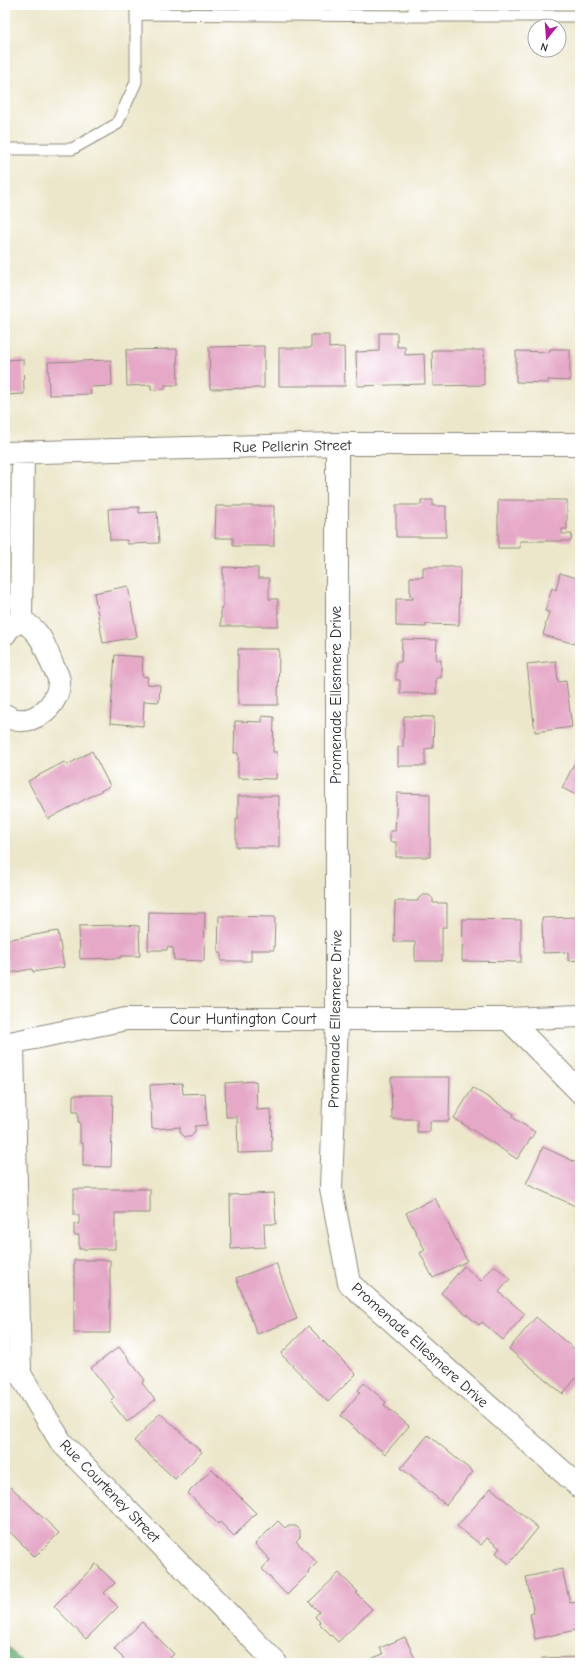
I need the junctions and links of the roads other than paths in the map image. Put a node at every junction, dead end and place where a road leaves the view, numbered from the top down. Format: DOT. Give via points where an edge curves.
graph roads {
  1 [pos="136,10"];
  2 [pos="414,10"];
  3 [pos="580,16"];
  4 [pos="5,149"];
  5 [pos="337,444"];
  6 [pos="580,444"];
  7 [pos="14,452"];
  8 [pos="13,627"];
  9 [pos="5,715"];
  10 [pos="580,1016"];
  11 [pos="337,1019"];
  12 [pos="508,1019"];
  13 [pos="9,1044"];
  14 [pos="580,1092"];
  15 [pos="580,1487"];
  16 [pos="276,1663"];
  1 -- 2 [label="lane"];
  1 -- 4 [label="lane" via="136,82 117,124 72,149"];
  2 -- 3 [label="lane"];
  5 -- 6 [label="street, Rue Pellerin Street"];
  5 -- 7 [label="street, Rue Pellerin Street"];
  5 -- 11 [label="street, Promenade Ellesmere Drive"];
  7 -- 8 [label="street"];
  8 -- 9 [label="street" via="33,627 42,638 59,681 57,695 38,717 22,721"];
  10 -- 12 [label="street, Cour Huntington Court"];
  11 -- 12 [label="street, Cour Huntington Court"];
  11 -- 13 [label="street, Cour Huntington Court" via="126,1019"];
  11 -- 15 [label="street, Promenade Ellesmere Drive" via="331,1188 349,1283"];
  12 -- 14 [label="street"];
  13 -- 16 [label="street, Rue Courteney Street" via="20,1374 61,1442"];
}
